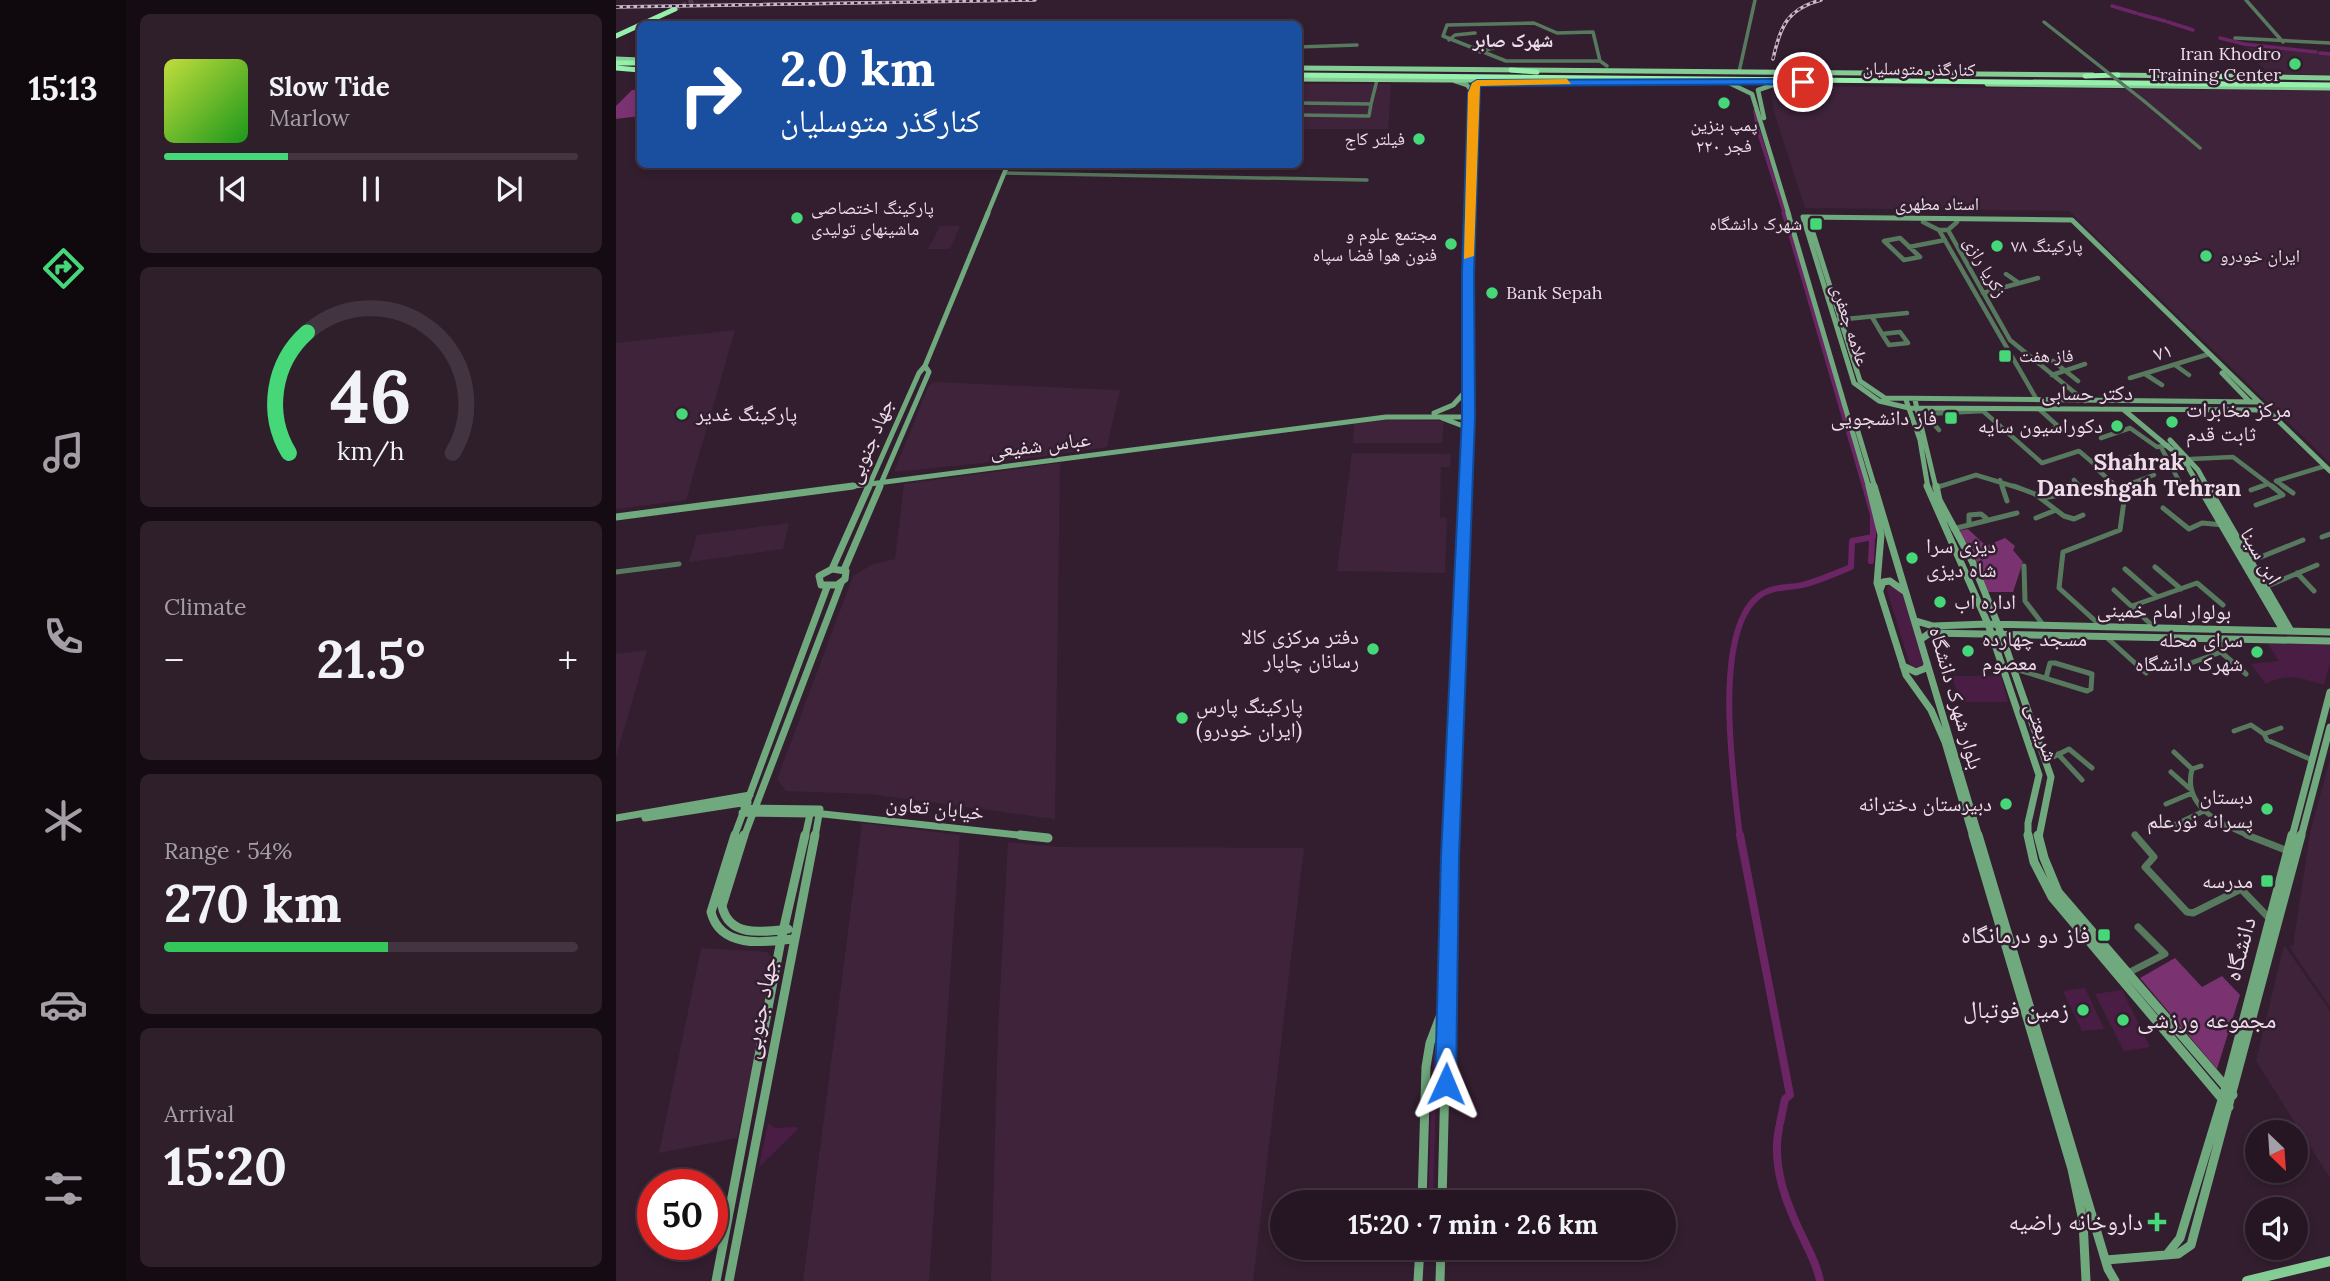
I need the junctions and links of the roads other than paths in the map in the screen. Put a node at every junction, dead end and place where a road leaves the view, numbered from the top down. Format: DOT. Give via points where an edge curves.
graph roads {
  1 [pos="1755,0"];
  2 [pos="2246,0"];
  3 [pos="644,21"];
  4 [pos="648,21"];
  5 [pos="2044,22"];
  6 [pos="637,24"];
  7 [pos="637,25"];
  8 [pos="1463,26"];
  9 [pos="1486,27"];
  10 [pos="617,32"];
  11 [pos="1475,33"];
  12 [pos="2235,38"];
  13 [pos="1449,40"];
  14 [pos="2283,42"];
  15 [pos="2330,43"];
  16 [pos="1357,45"];
  17 [pos="1502,46"];
  18 [pos="1302,47"];
  19 [pos="1480,52"];
  20 [pos="1522,58"];
  21 [pos="1529,58"];
  22 [pos="1538,58"];
  23 [pos="1600,61"];
  24 [pos="616,65"];
  25 [pos="637,66"];
  26 [pos="637,66"];
  27 [pos="1607,66"];
  28 [pos="1511,70"];
  29 [pos="1739,72"];
  30 [pos="1302,73"];
  31 [pos="1302,73"];
  32 [pos="1302,73"];
  33 [pos="1302,73"];
  34 [pos="1591,74"];
  35 [pos="2118,75"];
  36 [pos="2187,75"];
  37 [pos="2028,78"];
  38 [pos="1377,80"];
  39 [pos="1450,80"];
  40 [pos="1481,80"];
  41 [pos="1933,80"];
  42 [pos="2290,81"];
  43 [pos="1725,82"];
  44 [pos="1782,82"];
  45 [pos="1845,82"];
  46 [pos="2222,83"];
  47 [pos="2330,83"];
  48 [pos="1746,88"];
  49 [pos="2310,88"];
  50 [pos="1758,90"];
  51 [pos="1473,93"];
  52 [pos="1302,103"];
  53 [pos="1371,104"];
  54 [pos="1302,115"];
  55 [pos="1764,125"];
  56 [pos="2200,148"];
  57 [pos="1007,168"];
  58 [pos="1005,173"];
  59 [pos="1367,180"];
  60 [pos="1806,219"];
  61 [pos="2069,221"];
  62 [pos="1923,222"];
  63 [pos="1958,222"];
  64 [pos="1939,230"];
  65 [pos="1948,230"];
  66 [pos="1945,240"];
  67 [pos="1909,247"];
  68 [pos="1949,247"];
  69 [pos="1957,247"];
  70 [pos="2006,274"];
  71 [pos="2038,278"];
  72 [pos="2018,283"];
  73 [pos="1973,288"];
  74 [pos="1982,290"];
  75 [pos="1907,313"];
  76 [pos="1872,317"];
  77 [pos="1833,320"];
  78 [pos="1841,320"];
  79 [pos="1882,334"];
  80 [pos="2022,350"];
  81 [pos="2010,352"];
  82 [pos="2207,355"];
  83 [pos="2053,361"];
  84 [pos="2085,365"];
  85 [pos="2175,365"];
  86 [pos="925,366"];
  87 [pos="2065,371"];
  88 [pos="2145,374"];
  89 [pos="2052,375"];
  90 [pos="2189,375"];
  91 [pos="2130,378"];
  92 [pos="2078,380"];
  93 [pos="1467,381"];
  94 [pos="2162,385"];
  95 [pos="1464,392"];
  96 [pos="1915,400"];
  97 [pos="2038,401"];
  98 [pos="2085,401"];
  99 [pos="2254,402"];
  100 [pos="1908,404"];
  101 [pos="1918,408"];
  102 [pos="2039,409"];
  103 [pos="2123,409"];
  104 [pos="2132,409"];
  105 [pos="2262,410"];
  106 [pos="1431,415"];
  107 [pos="1466,415"];
  108 [pos="1463,426"];
  109 [pos="1939,430"];
  110 [pos="2041,433"];
  111 [pos="2101,438"];
  112 [pos="2165,446"];
  113 [pos="1465,449"];
  114 [pos="2133,456"];
  115 [pos="2191,459"];
  116 [pos="2099,468"];
  117 [pos="2327,469"];
  118 [pos="2253,473"];
  119 [pos="2154,475"];
  120 [pos="2243,477"];
  121 [pos="2000,480"];
  122 [pos="2074,480"];
  123 [pos="2179,481"];
  124 [pos="882,482"];
  125 [pos="871,483"];
  126 [pos="2268,484"];
  127 [pos="1935,488"];
  128 [pos="2118,488"];
  129 [pos="2251,491"];
  130 [pos="2293,493"];
  131 [pos="2042,498"];
  132 [pos="2007,501"];
  133 [pos="2256,505"];
  134 [pos="2163,508"];
  135 [pos="2056,510"];
  136 [pos="2017,513"];
  137 [pos="616,515"];
  138 [pos="2083,515"];
  139 [pos="2036,518"];
  140 [pos="2224,525"];
  141 [pos="1953,529"];
  142 [pos="2330,534"];
  143 [pos="2322,537"];
  144 [pos="2303,540"];
  145 [pos="1960,561"];
  146 [pos="1972,561"];
  147 [pos="2251,561"];
  148 [pos="680,564"];
  149 [pos="2317,565"];
  150 [pos="2024,566"];
  151 [pos="2155,567"];
  152 [pos="832,569"];
  153 [pos="2125,569"];
  154 [pos="844,570"];
  155 [pos="616,572"];
  156 [pos="2297,573"];
  157 [pos="841,583"];
  158 [pos="827,587"];
  159 [pos="2265,587"];
  160 [pos="2181,589"];
  161 [pos="1880,590"];
  162 [pos="2114,590"];
  163 [pos="2314,591"];
  164 [pos="1906,594"];
  165 [pos="2157,597"];
  166 [pos="2223,605"];
  167 [pos="2132,606"];
  168 [pos="1916,621"];
  169 [pos="1988,624"];
  170 [pos="1998,625"];
  171 [pos="2044,626"];
  172 [pos="2102,627"];
  173 [pos="2155,628"];
  174 [pos="2287,631"];
  175 [pos="2330,632"];
  176 [pos="1990,635"];
  177 [pos="2001,635"];
  178 [pos="2105,636"];
  179 [pos="2220,638"];
  180 [pos="1921,639"];
  181 [pos="2330,641"];
  182 [pos="2221,652"];
  183 [pos="1927,661"];
  184 [pos="2191,663"];
  185 [pos="1903,666"];
  186 [pos="2012,668"];
  187 [pos="2146,673"];
  188 [pos="2246,674"];
  189 [pos="2046,678"];
  190 [pos="2330,692"];
  191 [pos="2330,727"];
  192 [pos="2280,728"];
  193 [pos="2234,732"];
  194 [pos="2264,734"];
  195 [pos="2174,752"];
  196 [pos="2058,754"];
  197 [pos="2312,760"];
  198 [pos="2045,761"];
  199 [pos="2201,766"];
  200 [pos="2092,768"];
  201 [pos="2192,769"];
  202 [pos="2171,772"];
  203 [pos="2082,780"];
  204 [pos="2190,790"];
  205 [pos="750,804"];
  206 [pos="2166,804"];
  207 [pos="2206,810"];
  208 [pos="814,813"];
  209 [pos="616,820"];
  210 [pos="2170,827"];
  211 [pos="2135,835"];
  212 [pos="1048,838"];
  213 [pos="2288,851"];
  214 [pos="2274,921"];
  215 [pos="2138,926"];
  216 [pos="784,930"];
  217 [pos="793,934"];
  218 [pos="781,940"];
  219 [pos="2124,976"];
  220 [pos="1447,997"];
  221 [pos="2229,1091"];
  222 [pos="2222,1098"];
  223 [pos="2230,1107"];
  224 [pos="1422,1190"];
  225 [pos="1442,1190"];
  226 [pos="2101,1245"];
  227 [pos="2083,1247"];
  228 [pos="2168,1253"];
  229 [pos="1419,1260"];
  230 [pos="1441,1260"];
  231 [pos="2106,1260"];
  232 [pos="2330,1261"];
  233 [pos="716,1281"];
  234 [pos="729,1281"];
  235 [pos="1418,1281"];
  236 [pos="1440,1281"];
  237 [pos="2086,1281"];
  238 [pos="2115,1281"];
  239 [pos="2246,1281"];
  1 -- 29 [label="street"];
  2 -- 14 [label="street"];
  3 -- 4 [label="highway" via="673,9"];
  5 -- 56 [label="street, bridge"];
  6 -- 10 [label="highway"];
  7 -- 10 [label="highway"];
  8 -- 9 [label="street"];
  8 -- 13 [label="street" via="1447,25 1443,36"];
  8 -- 23 [label="street" via="1534,23 1557,33 1593,32"];
  11 -- 13 [label="street"];
  12 -- 14 [label="street"];
  13 -- 19 [label="street"];
  14 -- 15 [label="street"];
  16 -- 18 [label="street"];
  17 -- 19 [label="street"];
  19 -- 21 [label="street" via="1506,61"];
  20 -- 21 [label="street"];
  21 -- 22 [label="street"];
  21 -- 23 [label="street"];
  23 -- 27 [label="street"];
  24 -- 25 [label="highway"];
  24 -- 26 [label="main road"];
  28 -- 29 [label="main road, کنارگذر متوسلیان"];
  28 -- 30 [label="main road, کنارگذر متوسلیان"];
  28 -- 34 [label="highway"];
  29 -- 35 [label="main road, کنارگذر متوسلیان"];
  31 -- 34 [label="highway"];
  32 -- 38 [label="main road, کنارگذر متوسلیان"];
  33 -- 41 [label="highway"];
  34 -- 37 [label="highway"];
  35 -- 36 [label="main road, کنارگذر متوسلیان"];
  35 -- 37 [label="highway"];
  36 -- 42 [label="highway"];
  36 -- 47 [label="main road, کنارگذر متوسلیان"];
  37 -- 42 [label="highway"];
  38 -- 39 [label="main road, کنارگذر متوسلیان"];
  38 -- 53 [label="street"];
  39 -- 40 [label="main road, کنارگذر متوسلیان"];
  39 -- 51 [label="street" via="1467,85"];
  40 -- 43 [label="main road, کنارگذر متوسلیان"];
  40 -- 51 [label="street"];
  41 -- 45 [label="main road"];
  41 -- 46 [label="highway"];
  42 -- 47 [label="highway"];
  43 -- 44 [label="main road, کنارگذر متوسلیان"];
  43 -- 48 [label="street"];
  44 -- 45 [label="main road, کنارگذر متوسلیان"];
  44 -- 50 [label="street"];
  45 -- 49 [label="main road, کنارگذر متوسلیان"];
  46 -- 47 [label="highway"];
  46 -- 49 [label="highway"];
  47 -- 49 [label="main road, کنارگذر متوسلیان"];
  48 -- 50 [label="street" via="1752,85"];
  48 -- 55 [label="street, بلوار شهرک دانشگاه"];
  50 -- 55 [label="street, بلوار شهرک دانشگاه"];
  51 -- 93 [label="street"];
  52 -- 53 [label="street"];
  53 -- 54 [label="street" via="1369,116"];
  55 -- 161 [label="street, بلوار شهرک دانشگاه" via="1877,514"];
  55 -- 164 [label="street, بلوار شهرک دانشگاه"];
  57 -- 58 [label="street, جهاد جنوبی"];
  58 -- 59 [label="street"];
  58 -- 86 [label="street, جهاد جنوبی"];
  60 -- 61 [label="street, استاد مطهری"];
  60 -- 62 [label="street, استاد مطهری"];
  60 -- 77 [label="street, علامه جعفری"];
  60 -- 78 [label="street, علامه جعفری"];
  61 -- 63 [label="street, استاد مطهری"];
  61 -- 82 [label="street"];
  62 -- 63 [label="street, استاد مطهری"];
  62 -- 64 [label="street"];
  63 -- 65 [label="street"];
  64 -- 65 [label="street, زکریا رازی"];
  64 -- 66 [label="street, زکریا رازی"];
  65 -- 69 [label="street, زکریا رازی"];
  66 -- 67 [label="street"];
  66 -- 68 [label="street, زکریا رازی"];
  67 -- 67 [label="street" via="1920,257 1904,260 1884,241 1900,238"];
  68 -- 69 [label="street"];
  68 -- 73 [label="street, زکریا رازی"];
  69 -- 74 [label="street, زکریا رازی"];
  70 -- 72 [label="street"];
  71 -- 72 [label="street"];
  72 -- 74 [label="street"];
  73 -- 74 [label="street"];
  73 -- 81 [label="street, زکریا رازی"];
  74 -- 80 [label="street, زکریا رازی" via="2010,340"];
  75 -- 76 [label="street"];
  76 -- 78 [label="street"];
  76 -- 79 [label="street"];
  77 -- 78 [label="street"];
  77 -- 100 [label="street, علامه جعفری" via="1860,389 1886,404"];
  78 -- 100 [label="street, علامه جعفری" via="1864,386"];
  79 -- 79 [label="street" via="1889,345 1908,343 1900,332"];
  80 -- 81 [label="street" via="2021,354"];
  80 -- 89 [label="street, زکریا رازی"];
  81 -- 97 [label="street, زکریا رازی"];
  82 -- 85 [label="street, ۷۱"];
  82 -- 99 [label="street"];
  83 -- 87 [label="street"];
  84 -- 87 [label="street"];
  85 -- 88 [label="street, ۷۱"];
  85 -- 90 [label="street"];
  86 -- 124 [label="street, جهاد جنوبی" via="929,372"];
  86 -- 125 [label="street, جهاد جنوبی"];
  87 -- 89 [label="street"];
  87 -- 92 [label="street"];
  88 -- 91 [label="street, ۷۱"];
  88 -- 94 [label="street"];
  89 -- 98 [label="street, زکریا رازی"];
  93 -- 95 [label="street"];
  93 -- 107 [label="street"];
  95 -- 106 [label="street" via="1453,405"];
  95 -- 107 [label="street"];
  96 -- 97 [label="street, دکتر حسابی"];
  96 -- 100 [label="street, دکتر حسابی"];
  96 -- 101 [label="street, شریعتی"];
  97 -- 98 [label="street, دکتر حسابی"];
  98 -- 99 [label="street, دکتر حسابی"];
  99 -- 105 [label="street"];
  100 -- 101 [label="street, دکتر حسابی"];
  100 -- 145 [label="street, شریعتی" via="1920,440 1924,480"];
  101 -- 102 [label="street, دکتر حسابی"];
  101 -- 127 [label="street, شریعتی"];
  102 -- 103 [label="street, دکتر حسابی"];
  102 -- 110 [label="street" via="2059,428"];
  103 -- 104 [label="street, دکتر حسابی"];
  103 -- 112 [label="street, ابن سینا"];
  104 -- 105 [label="street, دکتر حسابی"];
  104 -- 115 [label="street, ابن سینا"];
  105 -- 117 [label="street"];
  106 -- 107 [label="street, عباس شفیعی"];
  106 -- 108 [label="street"];
  106 -- 124 [label="street, عباس شفیعی"];
  107 -- 108 [label="street"];
  107 -- 113 [label="street"];
  108 -- 113 [label="street"];
  109 -- 116 [label="street" via="1926,414 1983,411 2042,463 2079,451"];
  111 -- 112 [label="street" via="2130,428"];
  112 -- 123 [label="street"];
  112 -- 140 [label="street, ابن سینا" via="2184,460"];
  113 -- 220 [label="street"];
  114 -- 116 [label="street"];
  115 -- 118 [label="street" via="2232,457"];
  115 -- 147 [label="street, ابن سینا"];
  116 -- 128 [label="street"];
  117 -- 130 [label="street" via="2276,481"];
  118 -- 120 [label="street"];
  118 -- 126 [label="street"];
  119 -- 128 [label="street"];
  121 -- 127 [label="street" via="1976,475"];
  121 -- 131 [label="street"];
  121 -- 132 [label="street"];
  122 -- 131 [label="street" via="2082,486 2080,492"];
  124 -- 125 [label="street, عباس شفیعی"];
  124 -- 154 [label="street, جهاد جنوبی"];
  125 -- 137 [label="street, عباس شفیعی"];
  125 -- 152 [label="street, جهاد جنوبی"];
  126 -- 129 [label="street"];
  126 -- 133 [label="street" via="2283,495"];
  127 -- 141 [label="street, شریعتی"];
  128 -- 172 [label="street" via="2125,494 2120,530 2063,552 2059,588"];
  131 -- 135 [label="street"];
  134 -- 140 [label="street" via="2189,529 2202,523"];
  135 -- 138 [label="street" via="2074,519"];
  135 -- 139 [label="street"];
  136 -- 141 [label="street"];
  140 -- 174 [label="street, ابن سینا"];
  141 -- 146 [label="street, شریعتی"];
  142 -- 143 [label="street"];
  144 -- 147 [label="street"];
  145 -- 146 [label="street"];
  145 -- 169 [label="street, شریعتی"];
  146 -- 170 [label="street, شریعتی"];
  147 -- 159 [label="street, ابن سینا"];
  148 -- 155 [label="street"];
  149 -- 156 [label="street"];
  150 -- 171 [label="street" via="2025,601"];
  151 -- 160 [label="street"];
  152 -- 154 [label="street"];
  152 -- 158 [label="street, جهاد جنوبی" via="818,579"];
  153 -- 165 [label="street"];
  154 -- 157 [label="street, جهاد جنوبی" via="847,575"];
  156 -- 159 [label="street"];
  156 -- 163 [label="street"];
  157 -- 158 [label="street"];
  157 -- 205 [label="street, جهاد جنوبی"];
  158 -- 205 [label="street, جهاد جنوبی"];
  159 -- 174 [label="street, ابن سینا"];
  160 -- 165 [label="street"];
  160 -- 166 [label="street" via="2197,583"];
  161 -- 164 [label="street" via="1883,582 1891,581"];
  161 -- 185 [label="street, بلوار شهرک دانشگاه"];
  162 -- 167 [label="street"];
  164 -- 168 [label="street, بلوار شهرک دانشگاه"];
  165 -- 167 [label="street"];
  167 -- 173 [label="street"];
  168 -- 169 [label="street, بولوار امام خمینی" via="1933,626"];
  168 -- 180 [label="street, بلوار شهرک دانشگاه"];
  169 -- 170 [label="street, بولوار امام خمینی"];
  169 -- 176 [label="street, شریعتی"];
  170 -- 171 [label="street, بولوار امام خمینی"];
  170 -- 177 [label="street, شریعتی"];
  171 -- 172 [label="street, بولوار امام خمینی"];
  172 -- 173 [label="street, بولوار امام خمینی"];
  173 -- 174 [label="street, بولوار امام خمینی"];
  174 -- 175 [label="street, بولوار امام خمینی"];
  176 -- 177 [label="street, بولوار امام خمینی"];
  176 -- 180 [label="street, بولوار امام خمینی" via="1930,633"];
  176 -- 219 [label="street, شریعتی" via="2039,775 2040,790 2028,824 2038,868 2052,897"];
  177 -- 178 [label="street, بولوار امام خمینی"];
  177 -- 186 [label="street, شریعتی"];
  178 -- 179 [label="street, بولوار امام خمینی"];
  178 -- 187 [label="street"];
  179 -- 181 [label="street, بولوار امام خمینی"];
  179 -- 182 [label="street"];
  180 -- 183 [label="street, بلوار شهرک دانشگاه"];
  182 -- 184 [label="street"];
  182 -- 188 [label="street"];
  183 -- 185 [label="street" via="1919,672"];
  183 -- 226 [label="street, بلوار شهرک دانشگاه"];
  185 -- 227 [label="street, بلوار شهرک دانشگاه" via="1945,742 2072,1169 2080,1199"];
  186 -- 189 [label="street"];
  186 -- 198 [label="street, شریعتی"];
  189 -- 189 [label="street" via="2087,691 2091,689 2092,674 2055,663 2050,663"];
  190 -- 197 [label="street, دانشگاه"];
  191 -- 214 [label="street, دانشگاه"];
  192 -- 194 [label="street"];
  193 -- 194 [label="street" via="2251,724"];
  194 -- 197 [label="street" via="2281,748"];
  195 -- 201 [label="street"];
  196 -- 198 [label="street"];
  196 -- 200 [label="street" via="2068,749 2076,752"];
  196 -- 203 [label="street"];
  197 -- 213 [label="street, دانشگاه"];
  198 -- 219 [label="street, شریعتی" via="2052,787 2038,824 2049,874"];
  199 -- 201 [label="street"];
  201 -- 204 [label="street"];
  202 -- 204 [label="street"];
  204 -- 206 [label="street"];
  204 -- 207 [label="street"];
  205 -- 208 [label="street"];
  205 -- 209 [label="street"];
  205 -- 216 [label="street, جهاد جنوبی" via="722,906 723,918 739,930"];
  205 -- 218 [label="street, جهاد جنوبی" via="711,912 712,924 731,938"];
  207 -- 210 [label="street"];
  207 -- 213 [label="street" via="2232,830"];
  208 -- 212 [label="street, خیابان تعاون"];
  208 -- 216 [label="street, جهاد جنوبی"];
  208 -- 217 [label="street, جهاد جنوبی"];
  211 -- 214 [label="street" via="2154,858 2145,867 2187,912 2241,889"];
  213 -- 214 [label="street, دانشگاه"];
  214 -- 221 [label="street, دانشگاه"];
  215 -- 219 [label="street" via="2165,954"];
  216 -- 217 [label="street"];
  216 -- 218 [label="street, جهاد جنوبی"];
  217 -- 218 [label="street"];
  217 -- 234 [label="street, جهاد جنوبی"];
  218 -- 233 [label="street, جهاد جنوبی"];
  219 -- 221 [label="street, شریعتی"];
  219 -- 222 [label="street, شریعتی"];
  220 -- 224 [label="street" via="1426,1067"];
  220 -- 225 [label="street"];
  221 -- 222 [label="street, دانشگاه"];
  221 -- 223 [label="street, دانشگاه"];
  222 -- 223 [label="street, شریعتی"];
  222 -- 228 [label="street, دانشگاه" via="2180,1238"];
  223 -- 228 [label="street, دانشگاه" via="2191,1245 2185,1252"];
  226 -- 227 [label="street" via="2093,1236"];
  226 -- 231 [label="street, بلوار شهرک دانشگاه"];
  227 -- 237 [label="street, بلوار شهرک دانشگاه"];
  228 -- 231 [label="street, دانشگاه"];
  229 -- 235 [label="street"];
  230 -- 236 [label="street"];
  231 -- 238 [label="street, بلوار شهرک دانشگاه"];
  232 -- 239 [label="main road"];
}
